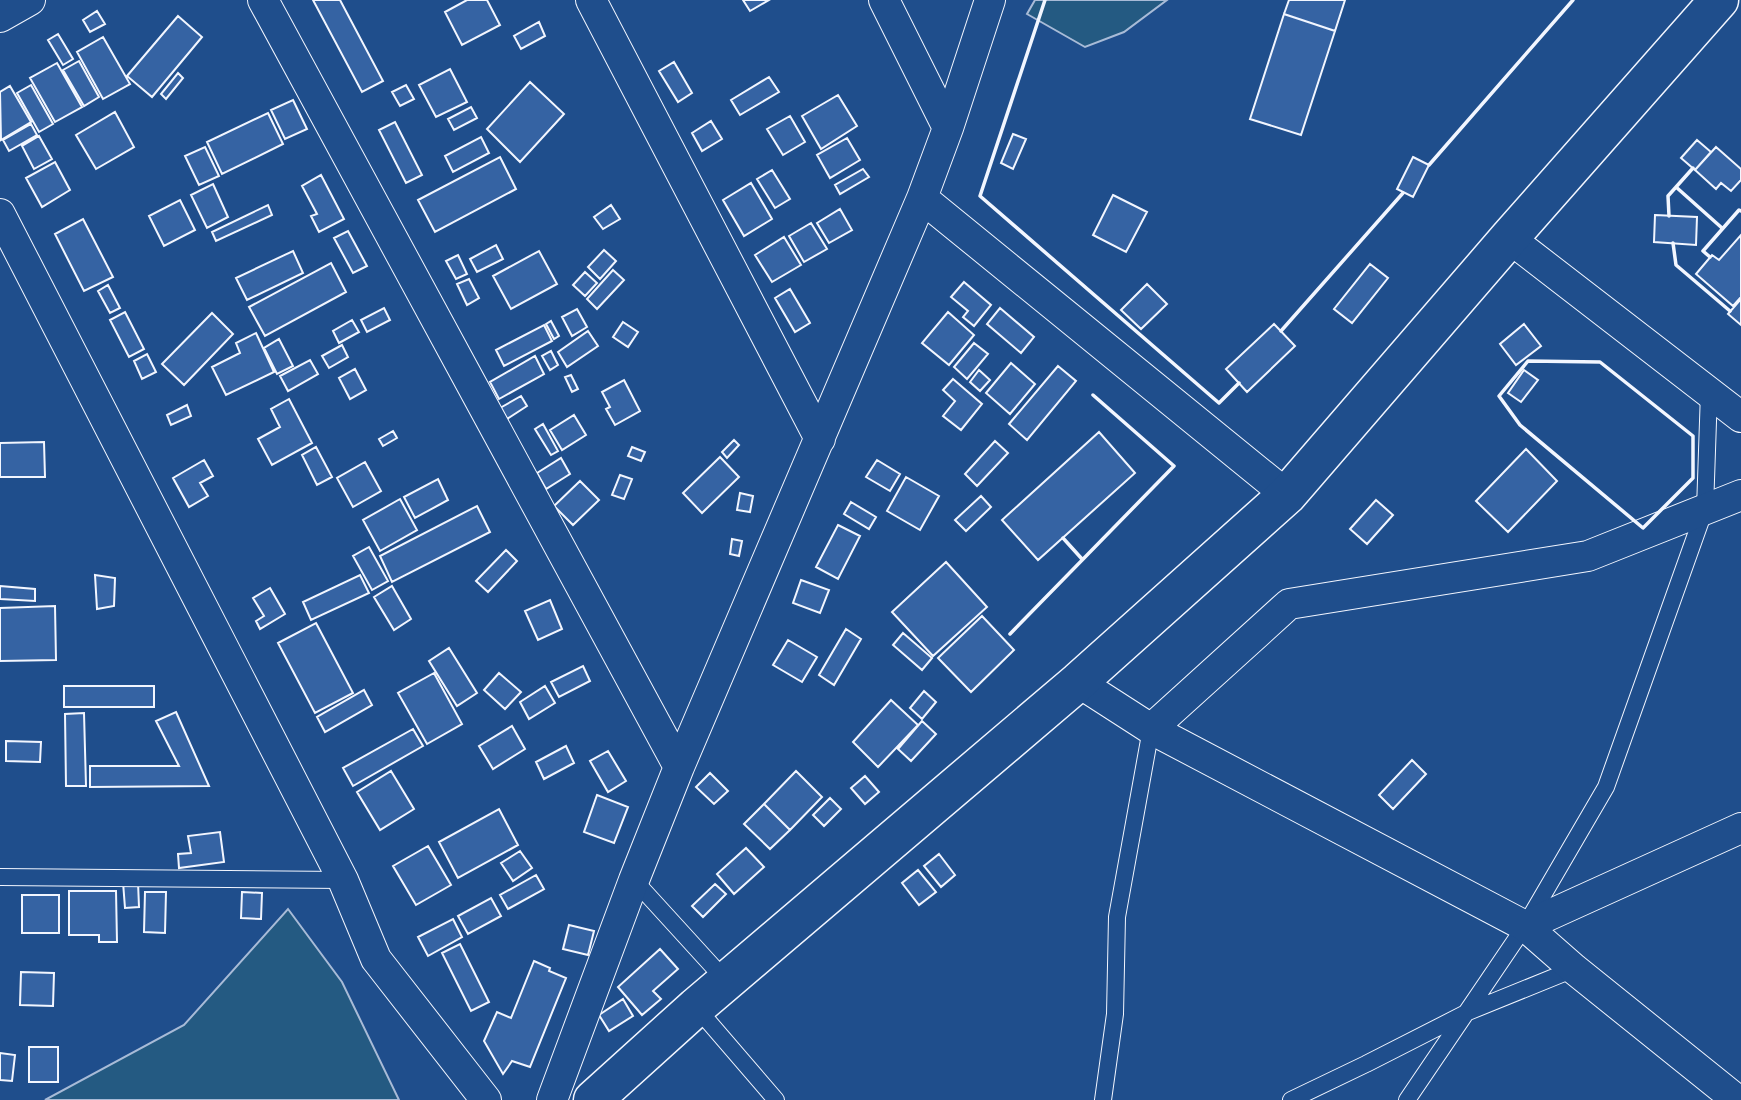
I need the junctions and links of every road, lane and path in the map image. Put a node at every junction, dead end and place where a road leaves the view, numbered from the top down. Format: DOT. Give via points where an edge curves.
graph roads {
  1 [pos="30,0"];
  2 [pos="263,0"];
  3 [pos="591,0"];
  4 [pos="884,0"];
  5 [pos="990,0"];
  6 [pos="1719,0"];
  7 [pos="0,17"];
  8 [pos="948,128"];
  9 [pos="922,198"];
  10 [pos="0,214"];
  11 [pos="1509,238"];
  12 [pos="1709,392"];
  13 [pos="1741,417"];
  14 [pos="820,439"];
  15 [pos="1287,495"];
  16 [pos="1741,495"];
  17 [pos="1705,509"];
  18 [pos="1078,682"];
  19 [pos="1152,729"];
  20 [pos="679,767"];
  21 [pos="1741,828"];
  22 [pos="0,877"];
  23 [pos="343,880"];
  24 [pos="634,880"];
  25 [pos="1525,926"];
  26 [pos="1574,969"];
  27 [pos="727,982"];
  28 [pos="696,1007"];
  29 [pos="1468,1012"];
  30 [pos="486,1100"];
  31 [pos="552,1100"];
  32 [pos="593,1100"];
  33 [pos="776,1100"];
  34 [pos="1103,1100"];
  35 [pos="1291,1100"];
  36 [pos="1407,1100"];
  37 [pos="1737,1100"];
  1 -- 7 [label="street"];
  2 -- 20 [label="street"];
  3 -- 14 [label="street"];
  4 -- 8 [label="street"];
  5 -- 8 [label="street"];
  6 -- 11 [label="main road"];
  8 -- 9 [label="street"];
  9 -- 14 [label="street"];
  9 -- 15 [label="street"];
  10 -- 23 [label="street"];
  11 -- 12 [label="street"];
  11 -- 15 [label="main road"];
  12 -- 13 [label="street"];
  12 -- 17 [label="lane"];
  14 -- 20 [label="street"];
  15 -- 18 [label="main road"];
  16 -- 17 [label="street"];
  17 -- 19 [label="street" via="1588,555 1289,604"];
  17 -- 25 [label="lane" via="1605,786"];
  18 -- 19 [label="street"];
  18 -- 27 [label="main road"];
  19 -- 25 [label="street"];
  19 -- 34 [label="lane" via="1117,917 1115,1014"];
  20 -- 24 [label="street"];
  21 -- 25 [label="street"];
  22 -- 23 [label="lane"];
  23 -- 30 [label="street" via="376,959"];
  24 -- 27 [label="lane"];
  24 -- 31 [label="street"];
  25 -- 26 [label="street"];
  25 -- 29 [label="lane"];
  26 -- 29 [label="lane"];
  26 -- 37 [label="street"];
  27 -- 28 [label="main road"];
  28 -- 32 [label="main road"];
  28 -- 33 [label="lane"];
  29 -- 35 [label="lane"];
  29 -- 36 [label="lane"];
}
